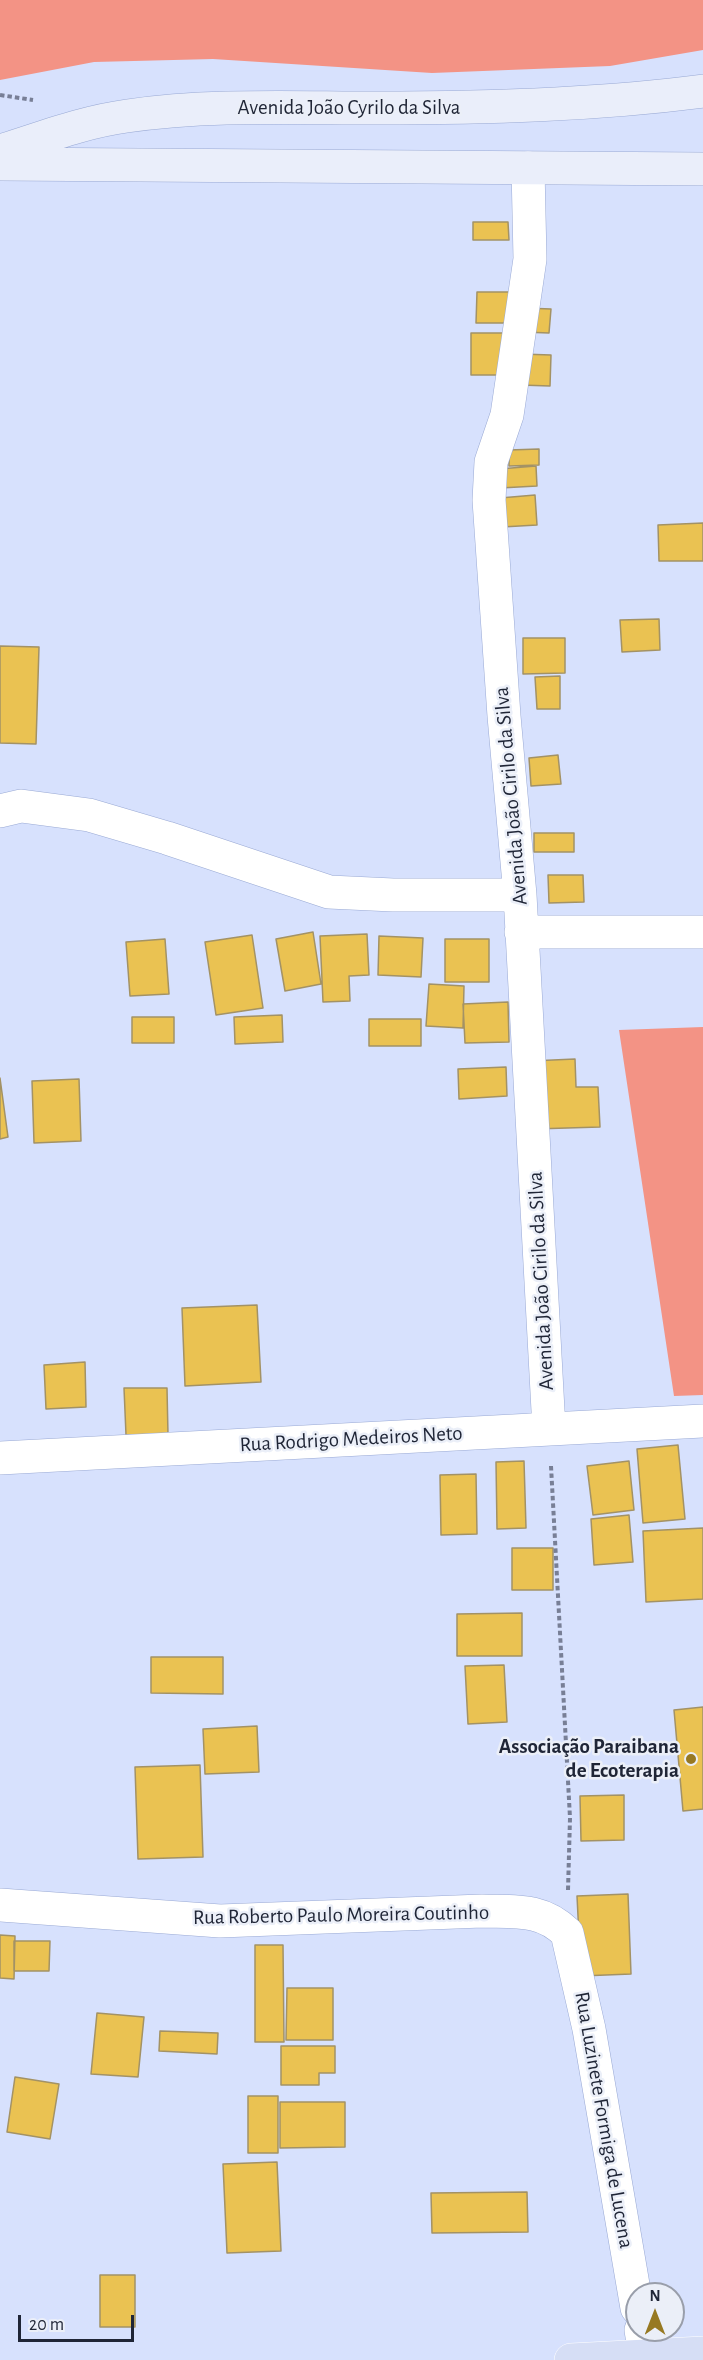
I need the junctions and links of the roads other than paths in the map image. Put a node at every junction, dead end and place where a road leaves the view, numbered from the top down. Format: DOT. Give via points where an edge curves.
graph roads {
  1 [pos="703,91"];
  2 [pos="0,151"];
  3 [pos="0,164"];
  4 [pos="528,168"];
  5 [pos="703,169"];
  6 [pos="0,811"];
  7 [pos="520,896"];
  8 [pos="521,932"];
  9 [pos="703,932"];
  10 [pos="703,1421"];
  11 [pos="549,1429"];
  12 [pos="0,1458"];
  13 [pos="0,1905"];
  14 [pos="567,1933"];
  15 [pos="633,2282"];
  16 [pos="644,2349"];
  17 [pos="703,2353"];
  18 [pos="571,2360"];
  1 -- 2 [label="street, Avenida João Cyrilo da Silva" via="525,105 194,110 100,121"];
  3 -- 4 [label="street"];
  4 -- 5 [label="street"];
  4 -- 7 [label="street, Avenida João Cirilo da Silva" via="530,259 507,415 491,462 489,500"];
  6 -- 7 [label="street" via="21,806 89,815 329,892"];
  7 -- 8 [label="street, Avenida João Cirilo da Silva"];
  8 -- 9 [label="street"];
  8 -- 11 [label="street, Avenida João Cirilo da Silva"];
  10 -- 11 [label="street, Rua Rodrigo Medeiros Neto"];
  11 -- 12 [label="street, Rua Rodrigo Medeiros Neto"];
  13 -- 14 [label="street, Rua Roberto Paulo Moreira Coutinho" via="220,1921 525,1911 556,1922"];
  14 -- 15 [label="street, Rua Luzinete Formiga de Lucena" via="589,2029"];
  16 -- 17 [label="main road"];
  16 -- 18 [label="main road"];
}
